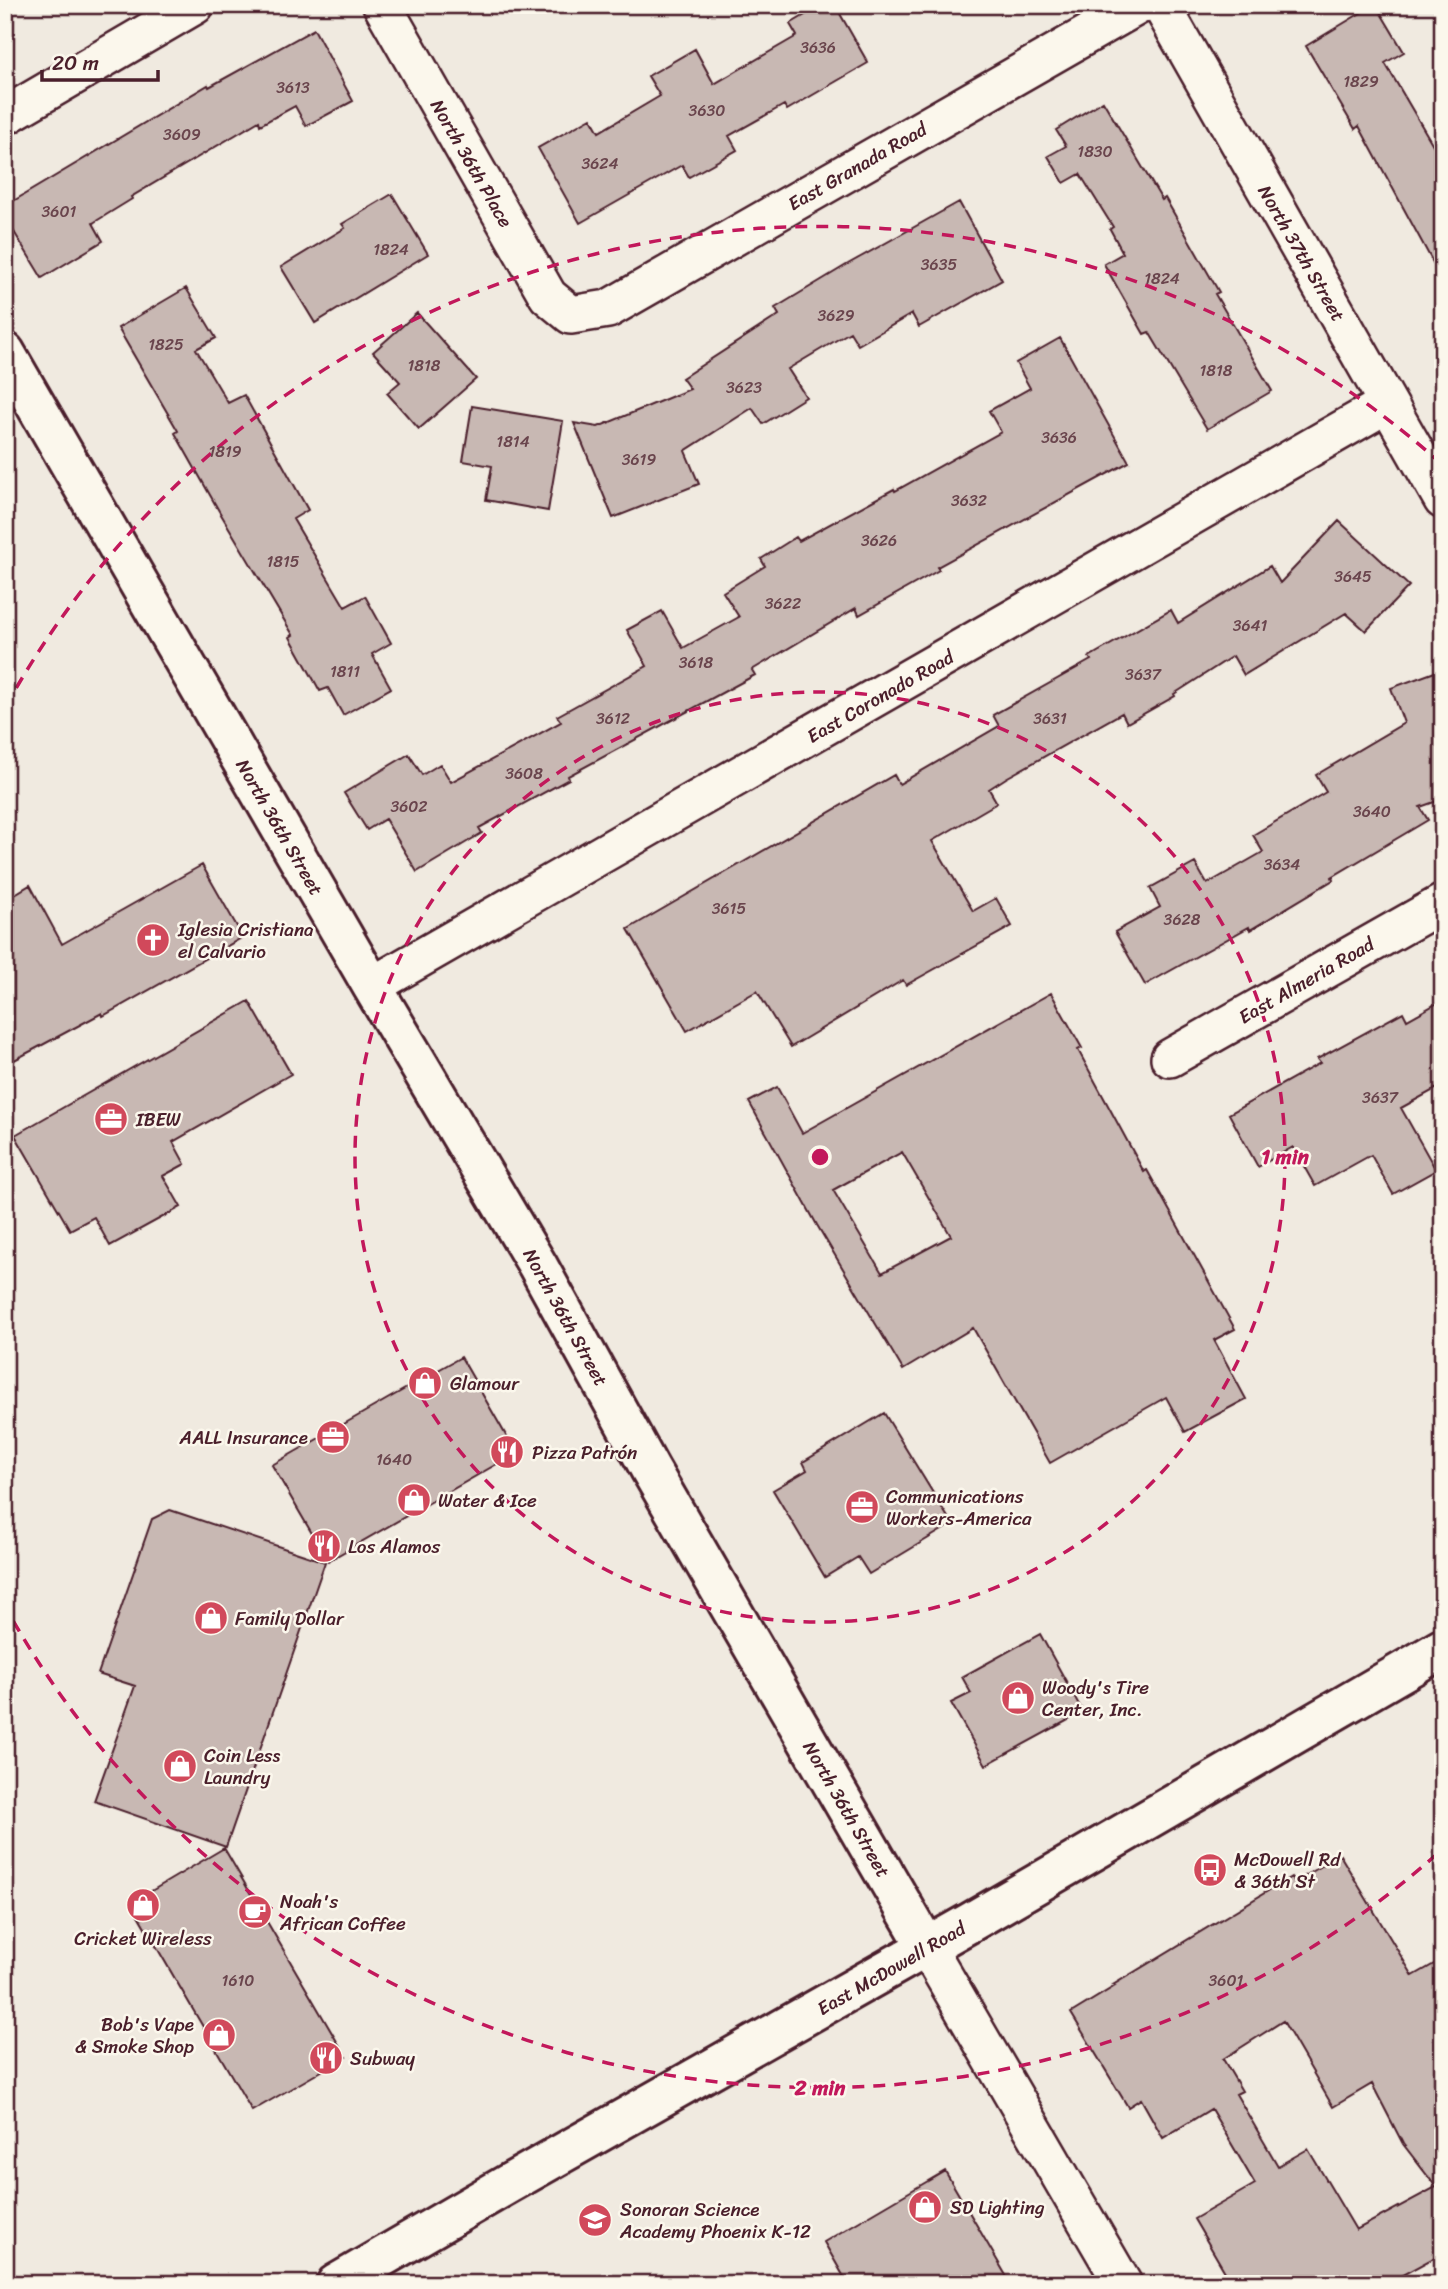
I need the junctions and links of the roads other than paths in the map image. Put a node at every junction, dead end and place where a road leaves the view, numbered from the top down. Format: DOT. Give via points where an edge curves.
graph roads {
  1 [pos="195,5"];
  2 [pos="382,5"];
  3 [pos="1139,5"];
  4 [pos="1161,5"];
  5 [pos="5,116"];
  6 [pos="570,315"];
  7 [pos="5,352"];
  8 [pos="1387,404"];
  9 [pos="1443,500"];
  10 [pos="1443,903"];
  11 [pos="372,986"];
  12 [pos="1170,1058"];
  13 [pos="1443,1648"];
  14 [pos="927,1947"];
  15 [pos="336,2284"];
  16 [pos="1122,2284"];
  1 -- 5 [label="street"];
  2 -- 6 [label="street, North 36th Place" via="548,296"];
  3 -- 6 [label="street, East Granada Road" via="608,309"];
  4 -- 8 [label="street, North 37th Street"];
  7 -- 11 [label="main road, North 36th Street"];
  8 -- 9 [label="street, North 37th Street"];
  8 -- 11 [label="street, East Coronado Road"];
  10 -- 12 [label="street, East Almeria Road"];
  11 -- 14 [label="main road, North 36th Street" via="538,1266"];
  13 -- 14 [label="main road, East McDowell Road"];
  14 -- 15 [label="main road, East McDowell Road"];
  14 -- 16 [label="street, North 36th Street"];
}
